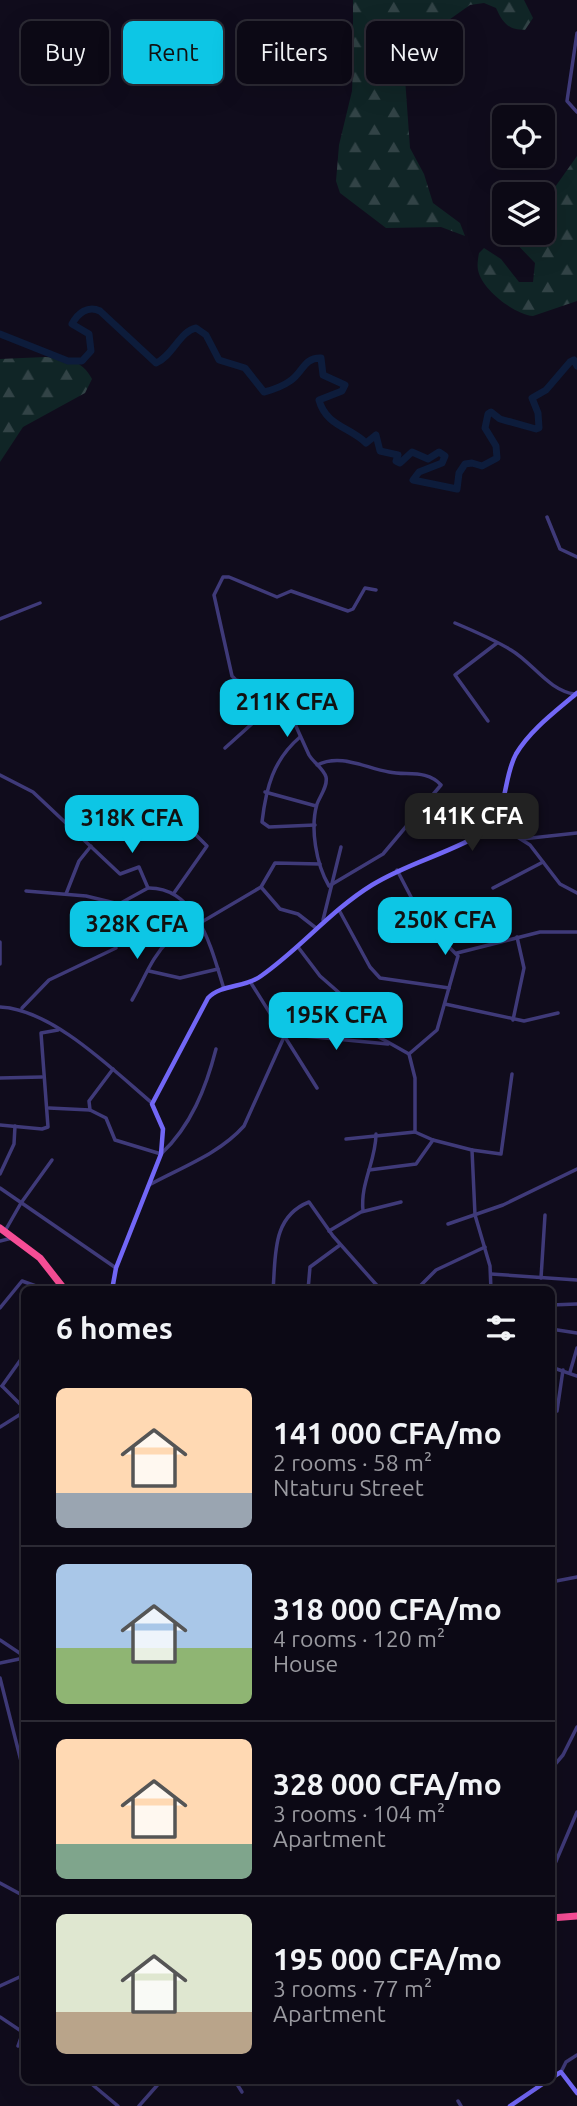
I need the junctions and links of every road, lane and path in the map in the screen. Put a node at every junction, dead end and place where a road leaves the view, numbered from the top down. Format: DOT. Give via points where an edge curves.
graph roads {
  1 [pos="577,33"];
  2 [pos="577,112"];
  3 [pos="547,517"];
  4 [pos="577,557"];
  5 [pos="376,590"];
  6 [pos="40,603"];
  7 [pos="0,619"];
  8 [pos="455,623"];
  9 [pos="497,643"];
  10 [pos="577,694"];
  11 [pos="283,696"];
  12 [pos="488,721"];
  13 [pos="300,737"];
  14 [pos="225,748"];
  15 [pos="317,765"];
  16 [pos="0,775"];
  17 [pos="265,792"];
  18 [pos="316,806"];
  19 [pos="495,823"];
  20 [pos="315,825"];
  21 [pos="193,832"];
  22 [pos="577,833"];
  23 [pos="522,839"];
  24 [pos="91,846"];
  25 [pos="341,847"];
  26 [pos="543,862"];
  27 [pos="320,864"];
  28 [pos="397,870"];
  29 [pos="332,885"];
  30 [pos="261,887"];
  31 [pos="148,888"];
  32 [pos="493,888"];
  33 [pos="26,891"];
  34 [pos="577,893"];
  35 [pos="66,894"];
  36 [pos="173,894"];
  37 [pos="338,908"];
  38 [pos="323,920"];
  39 [pos="200,924"];
  40 [pos="316,928"];
  41 [pos="577,932"];
  42 [pos="517,937"];
  43 [pos="169,940"];
  44 [pos="0,942"];
  45 [pos="298,947"];
  46 [pos="116,948"];
  47 [pos="457,953"];
  48 [pos="0,964"];
  49 [pos="218,969"];
  50 [pos="149,971"];
  51 [pos="251,983"];
  52 [pos="449,988"];
  53 [pos="225,989"];
  54 [pos="132,1000"];
  55 [pos="445,1004"];
  56 [pos="0,1007"];
  57 [pos="21,1009"];
  58 [pos="558,1013"];
  59 [pos="513,1020"];
  60 [pos="65,1032"];
  61 [pos="284,1036"];
  62 [pos="389,1044"];
  63 [pos="216,1049"];
  64 [pos="409,1055"];
  65 [pos="113,1069"];
  66 [pos="512,1074"];
  67 [pos="0,1077"];
  68 [pos="42,1077"];
  69 [pos="317,1088"];
  70 [pos="152,1104"];
  71 [pos="49,1108"];
  72 [pos="90,1110"];
  73 [pos="0,1125"];
  74 [pos="15,1126"];
  75 [pos="415,1132"];
  76 [pos="376,1134"];
  77 [pos="346,1139"];
  78 [pos="433,1140"];
  79 [pos="472,1150"];
  80 [pos="161,1154"];
  81 [pos="52,1160"];
  82 [pos="577,1169"];
  83 [pos="369,1170"];
  84 [pos="0,1174"];
  85 [pos="149,1185"];
  86 [pos="0,1188"];
  87 [pos="401,1202"];
  88 [pos="21,1203"];
  89 [pos="363,1211"];
  90 [pos="475,1215"];
  91 [pos="545,1215"];
  92 [pos="448,1224"];
  93 [pos="2,1229"];
  94 [pos="329,1231"];
  95 [pos="13,1238"];
  96 [pos="0,1241"];
  97 [pos="340,1245"];
  98 [pos="485,1247"];
  99 [pos="116,1268"];
  100 [pos="491,1274"];
  101 [pos="541,1278"];
  102 [pos="577,1280"];
  103 [pos="37,1286"];
  104 [pos="60,1286"];
  105 [pos="113,1286"];
  106 [pos="273,1286"];
  107 [pos="309,1286"];
  108 [pos="374,1286"];
  109 [pos="420,1286"];
  110 [pos="491,1286"];
  111 [pos="577,1304"];
  112 [pos="555,1305"];
  113 [pos="0,1308"];
  114 [pos="555,1330"];
  115 [pos="577,1333"];
  116 [pos="577,1348"];
  117 [pos="21,1359"];
  118 [pos="555,1368"];
  119 [pos="564,1370"];
  120 [pos="570,1372"];
  121 [pos="577,1376"];
  122 [pos="1,1385"];
  123 [pos="21,1407"];
  124 [pos="557,1411"];
  125 [pos="21,1412"];
  126 [pos="0,1419"];
  127 [pos="8,1420"];
  128 [pos="0,1427"];
  129 [pos="577,1577"];
  130 [pos="555,1581"];
  131 [pos="0,1640"];
  132 [pos="21,1655"];
  133 [pos="21,1658"];
  134 [pos="0,1663"];
  135 [pos="0,1678"];
  136 [pos="577,1727"];
  137 [pos="21,1761"];
  138 [pos="555,1764"];
  139 [pos="577,1812"];
  140 [pos="555,1864"];
  141 [pos="0,1883"];
  142 [pos="21,1894"];
  143 [pos="577,1916"];
  144 [pos="555,1918"];
  145 [pos="21,1976"];
  146 [pos="0,1986"];
  147 [pos="0,2017"];
  148 [pos="21,2030"];
  149 [pos="21,2039"];
  150 [pos="18,2046"];
  151 [pos="577,2055"];
  152 [pos="561,2072"];
  153 [pos="555,2076"];
  154 [pos="91,2084"];
  155 [pos="158,2084"];
  156 [pos="237,2084"];
  157 [pos="543,2084"];
  158 [pos="242,2091"];
  159 [pos="577,2093"];
  160 [pos="117,2106"];
  161 [pos="139,2106"];
  162 [pos="510,2106"];
  1 -- 2 [label="street" via="567,101"];
  3 -- 4 [label="street" via="559,549"];
  5 -- 11 [label="street" via="365,588 348,611 290,591 277,597 223,577 213,602 232,676"];
  6 -- 7 [label="street"];
  8 -- 9 [label="street"];
  9 -- 10 [label="street" via="534,666 555,686"];
  9 -- 12 [label="street" via="455,676"];
  10 -- 19 [label="street" via="538,728 515,756"];
  11 -- 13 [label="street"];
  11 -- 14 [label="street"];
  13 -- 15 [label="street"];
  13 -- 17 [label="street" via="278,759"];
  15 -- 18 [label="street" via="326,782"];
  15 -- 29 [label="street" via="346,761 392,773 415,772 441,785 383,854"];
  16 -- 24 [label="street" via="33,792"];
  17 -- 18 [label="street"];
  17 -- 20 [label="street" via="262,822 266,827"];
  18 -- 20 [label="street"];
  19 -- 23 [label="street"];
  19 -- 28 [label="street" via="476,838"];
  20 -- 27 [label="street"];
  21 -- 36 [label="street" via="207,846"];
  22 -- 23 [label="street"];
  23 -- 26 [label="street"];
  24 -- 31 [label="street" via="120,874 139,867"];
  24 -- 35 [label="street" via="79,861"];
  25 -- 29 [label="street"];
  26 -- 32 [label="street"];
  26 -- 34 [label="street" via="560,884"];
  27 -- 29 [label="street"];
  27 -- 30 [label="street" via="275,863"];
  28 -- 37 [label="street"];
  28 -- 47 [label="street" via="425,922"];
  29 -- 38 [label="street"];
  30 -- 39 [label="street"];
  30 -- 40 [label="street" via="280,909 298,914"];
  31 -- 35 [label="street" via="119,904"];
  31 -- 36 [label="street"];
  33 -- 35 [label="street"];
  36 -- 39 [label="street" via="186,903"];
  37 -- 38 [label="street"];
  37 -- 52 [label="street" via="380,978"];
  38 -- 40 [label="street"];
  39 -- 49 [label="street"];
  40 -- 45 [label="street"];
  41 -- 42 [label="street"];
  42 -- 47 [label="street"];
  42 -- 59 [label="street" via="524,968"];
  43 -- 50 [label="street" via="153,957"];
  44 -- 48 [label="street"];
  45 -- 51 [label="street"];
  45 -- 62 [label="street" via="370,1032"];
  46 -- 57 [label="street" via="50,979"];
  47 -- 52 [label="street"];
  49 -- 50 [label="street" via="180,978"];
  49 -- 53 [label="street"];
  50 -- 54 [label="street"];
  51 -- 53 [label="street"];
  51 -- 61 [label="street"];
  52 -- 55 [label="street"];
  53 -- 70 [label="street" via="208,998"];
  55 -- 59 [label="street"];
  55 -- 64 [label="street" via="437,1030"];
  56 -- 57 [label="street"];
  57 -- 60 [label="street"];
  58 -- 59 [label="street" via="533,1021"];
  60 -- 65 [label="street"];
  60 -- 68 [label="street" via="52,1029 41,1033"];
  61 -- 62 [label="street"];
  61 -- 69 [label="street"];
  61 -- 85 [label="street" via="244,1126 224,1146"];
  62 -- 64 [label="street"];
  63 -- 80 [label="street" via="202,1095"];
  64 -- 75 [label="street" via="415,1079"];
  65 -- 70 [label="street"];
  65 -- 72 [label="street" via="89,1101"];
  66 -- 79 [label="street" via="500,1154"];
  67 -- 68 [label="street"];
  68 -- 71 [label="street"];
  70 -- 80 [label="street" via="163,1129"];
  71 -- 72 [label="street"];
  71 -- 74 [label="street" via="47,1129"];
  72 -- 80 [label="street" via="106,1118 115,1140"];
  73 -- 74 [label="street"];
  74 -- 84 [label="street" via="14,1144"];
  75 -- 76 [label="street"];
  75 -- 78 [label="street"];
  76 -- 77 [label="street"];
  76 -- 83 [label="street"];
  78 -- 79 [label="street"];
  78 -- 83 [label="street" via="416,1164"];
  79 -- 90 [label="street"];
  80 -- 85 [label="street"];
  81 -- 88 [label="street"];
  82 -- 90 [label="street"];
  83 -- 89 [label="street" via="362,1191"];
  85 -- 99 [label="street"];
  86 -- 88 [label="street"];
  87 -- 89 [label="street"];
  88 -- 93 [label="street"];
  88 -- 99 [label="street"];
  89 -- 94 [label="street"];
  90 -- 92 [label="street"];
  90 -- 98 [label="street"];
  91 -- 101 [label="street"];
  93 -- 95 [label="highway"];
  94 -- 97 [label="street"];
  94 -- 106 [label="street" via="312,1203 298,1207 278,1234"];
  95 -- 96 [label="street"];
  95 -- 104 [label="highway" via="40,1258"];
  97 -- 107 [label="street" via="310,1267"];
  97 -- 108 [label="street"];
  98 -- 100 [label="street"];
  98 -- 109 [label="street" via="436,1270"];
  99 -- 105 [label="street"];
  100 -- 101 [label="street"];
  100 -- 110 [label="street"];
  101 -- 102 [label="street"];
  103 -- 113 [label="street" via="22,1280"];
  111 -- 112 [label="street"];
  114 -- 115 [label="street"];
  116 -- 120 [label="street"];
  117 -- 122 [label="street"];
  118 -- 119 [label="street"];
  119 -- 120 [label="street"];
  119 -- 124 [label="street"];
  120 -- 121 [label="street"];
  122 -- 123 [label="street"];
  125 -- 127 [label="street"];
  126 -- 127 [label="street"];
  127 -- 128 [label="street"];
  129 -- 130 [label="street"];
  131 -- 132 [label="street"];
  133 -- 134 [label="street"];
  135 -- 137 [label="street"];
  136 -- 138 [label="street"];
  139 -- 140 [label="street"];
  141 -- 142 [label="street"];
  143 -- 144 [label="highway"];
  145 -- 146 [label="street"];
  147 -- 148 [label="street"];
  149 -- 150 [label="street"];
  151 -- 152 [label="street"];
  152 -- 153 [label="street"];
  152 -- 159 [label="street"];
  154 -- 160 [label="street"];
  155 -- 161 [label="street"];
  156 -- 158 [label="street"];
  157 -- 162 [label="street"];
}
